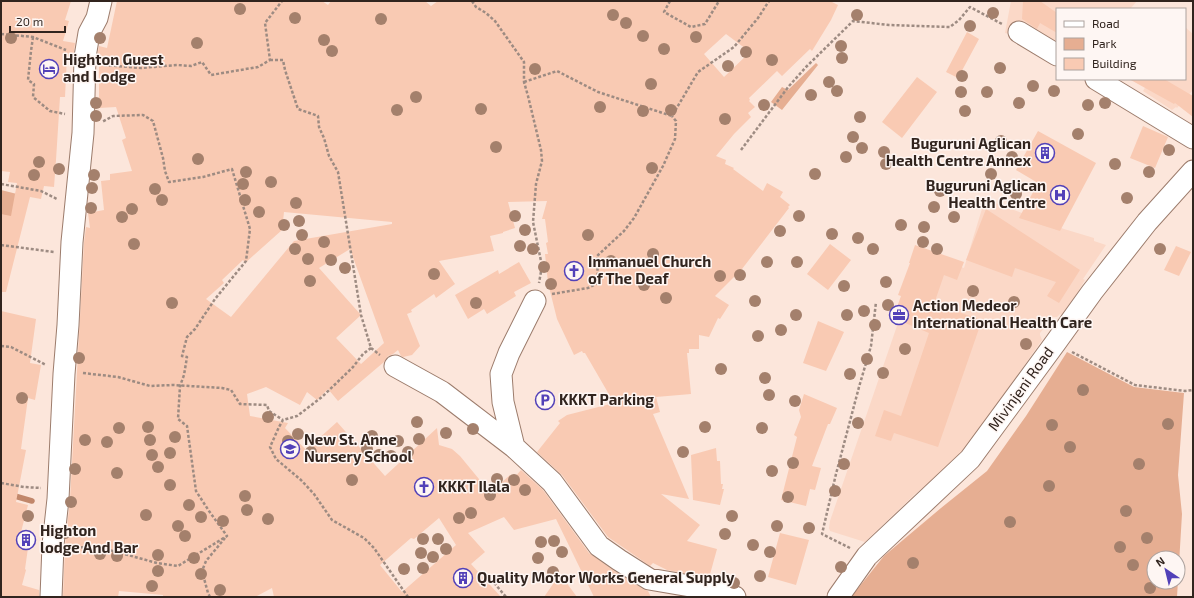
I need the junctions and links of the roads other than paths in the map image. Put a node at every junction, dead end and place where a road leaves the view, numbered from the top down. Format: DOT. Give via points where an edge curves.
graph roads {
  1 [pos="101,1"];
  2 [pos="1019,32"];
  3 [pos="1056,54"];
  4 [pos="1098,80"];
  5 [pos="1193,138"];
  6 [pos="1193,171"];
  7 [pos="535,301"];
  8 [pos="395,366"];
  9 [pos="514,447"];
  10 [pos="51,597"];
  11 [pos="735,597"];
  12 [pos="838,597"];
  1 -- 10 [label="street" via="97,18 89,33 92,61 72,252"];
  2 -- 3 [label="street"];
  4 -- 5 [label="street"];
  6 -- 12 [label="street, Mivinjeni Road" via="1147,222 1092,292 970,459 867,556"];
  7 -- 9 [label="street" via="501,374 503,402"];
  8 -- 9 [label="street" via="442,392"];
  9 -- 11 [label="street" via="552,482 599,546 619,560 649,578"];
}
